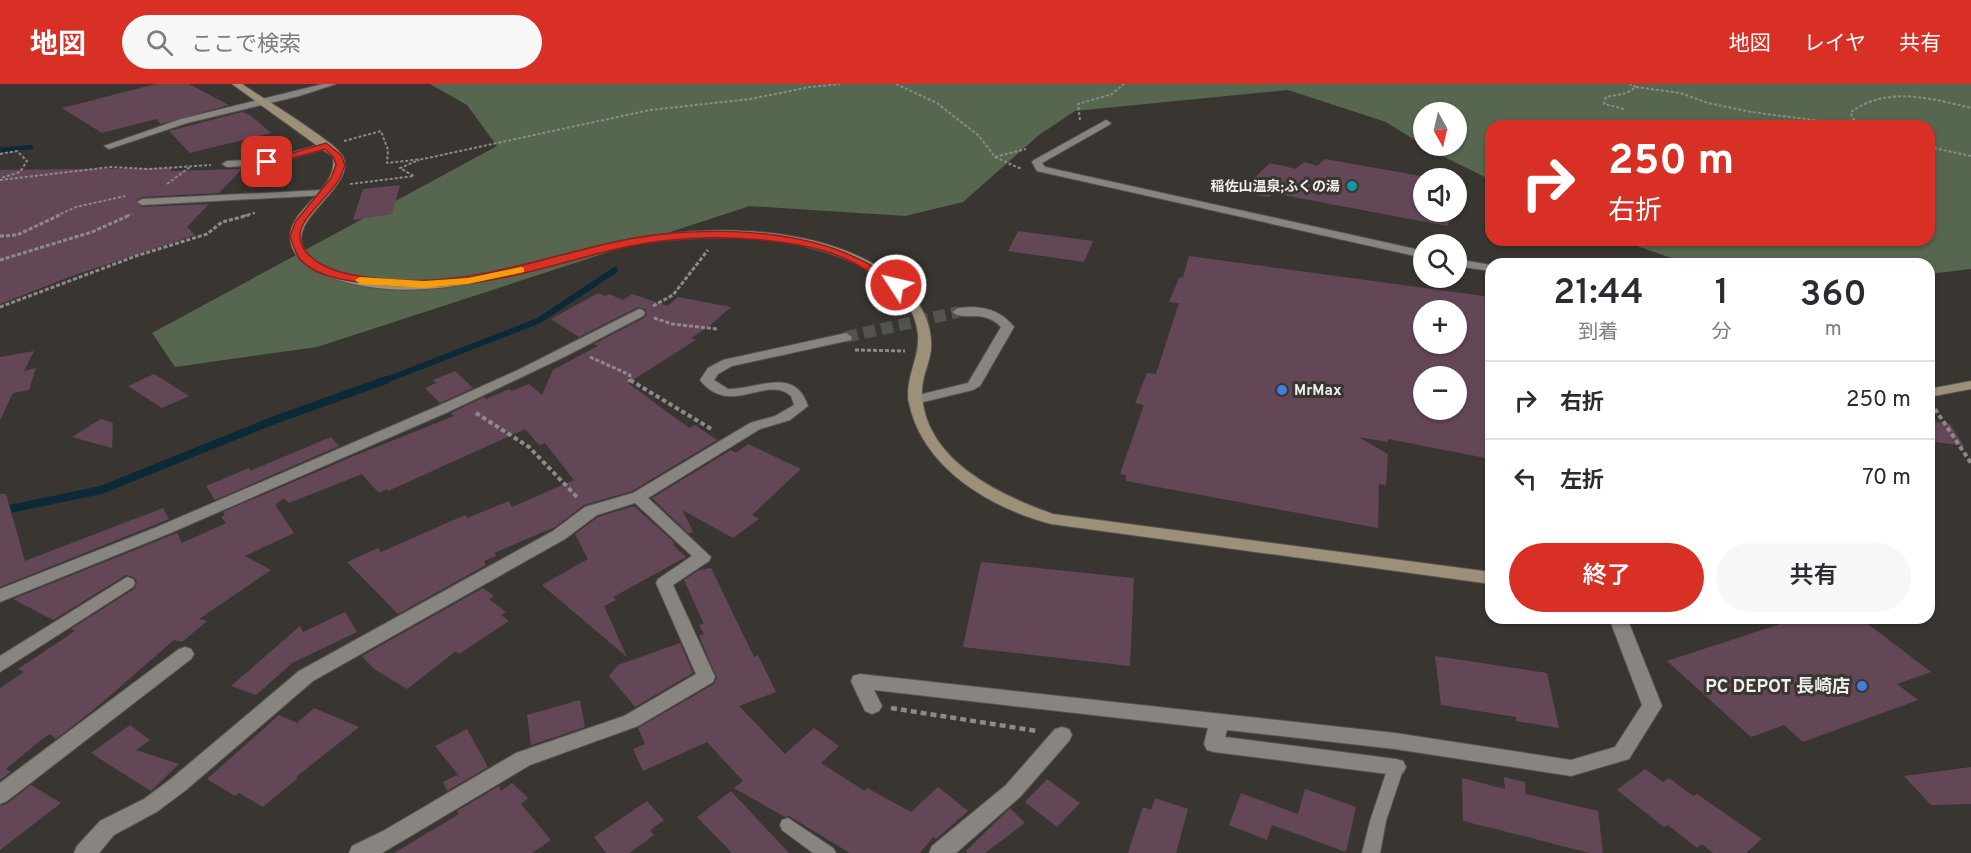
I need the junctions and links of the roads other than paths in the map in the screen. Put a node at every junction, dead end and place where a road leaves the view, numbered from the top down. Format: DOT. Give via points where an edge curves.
graph roads {
  1 [pos="236,84"];
  2 [pos="332,84"];
  3 [pos="264,102"];
  4 [pos="1106,123"];
  5 [pos="110,146"];
  6 [pos="326,146"];
  7 [pos="227,164"];
  8 [pos="326,190"];
  9 [pos="138,198"];
  10 [pos="1413,253"];
  11 [pos="1467,264"];
  12 [pos="1485,267"];
  13 [pos="958,312"];
  14 [pos="639,314"];
  15 [pos="846,337"];
  16 [pos="1971,385"];
  17 [pos="1935,392"];
  18 [pos="915,400"];
  19 [pos="638,497"];
  20 [pos="1485,577"];
  21 [pos="127,583"];
  22 [pos="0,596"];
  23 [pos="1620,624"];
  24 [pos="185,654"];
  25 [pos="0,665"];
  26 [pos="872,706"];
  27 [pos="1219,721"];
  28 [pos="1062,735"];
  29 [pos="1396,767"];
  30 [pos="0,795"];
  31 [pos="788,825"];
  32 [pos="85,853"];
  33 [pos="360,853"];
  34 [pos="827,853"];
  35 [pos="940,853"];
  36 [pos="1371,853"];
  1 -- 3 [label="street"];
  2 -- 3 [label="street"];
  3 -- 5 [label="street" via="171,125"];
  3 -- 6 [label="street"];
  4 -- 10 [label="street" via="1037,162 1041,169"];
  6 -- 7 [label="street" via="267,162"];
  6 -- 8 [label="street" via="338,157 340,165"];
  8 -- 9 [label="street"];
  8 -- 18 [label="street" via="298,224 296,243 303,256 333,274 384,284 468,281 629,242 718,234 764,237 846,256 896,285 916,307 925,336"];
  11 -- 12 [label="street"];
  13 -- 18 [label="street" via="991,313 1008,327 973,386"];
  14 -- 22 [label="street" via="460,402 101,557"];
  15 -- 19 [label="street" via="728,363 713,371 707,381 721,390 729,393 784,387 794,391 801,406 776,422 755,426"];
  16 -- 17 [label="street"];
  18 -- 20 [label="street" via="931,441 954,466 985,492 1051,519"];
  19 -- 32 [label="street" via="591,511 559,535 306,676 179,784 151,805 107,828"];
  19 -- 33 [label="street" via="703,557 664,583 706,678 631,721 523,759"];
  21 -- 25 [label="street"];
  23 -- 27 [label="street" via="1652,706 1622,753 1571,768 1395,741"];
  24 -- 30 [label="street"];
  26 -- 27 [label="street" via="860,681"];
  27 -- 29 [label="street" via="1214,744"];
  28 -- 35 [label="street" via="1013,791"];
  29 -- 36 [label="lane"];
  31 -- 34 [label="lane"];
}
